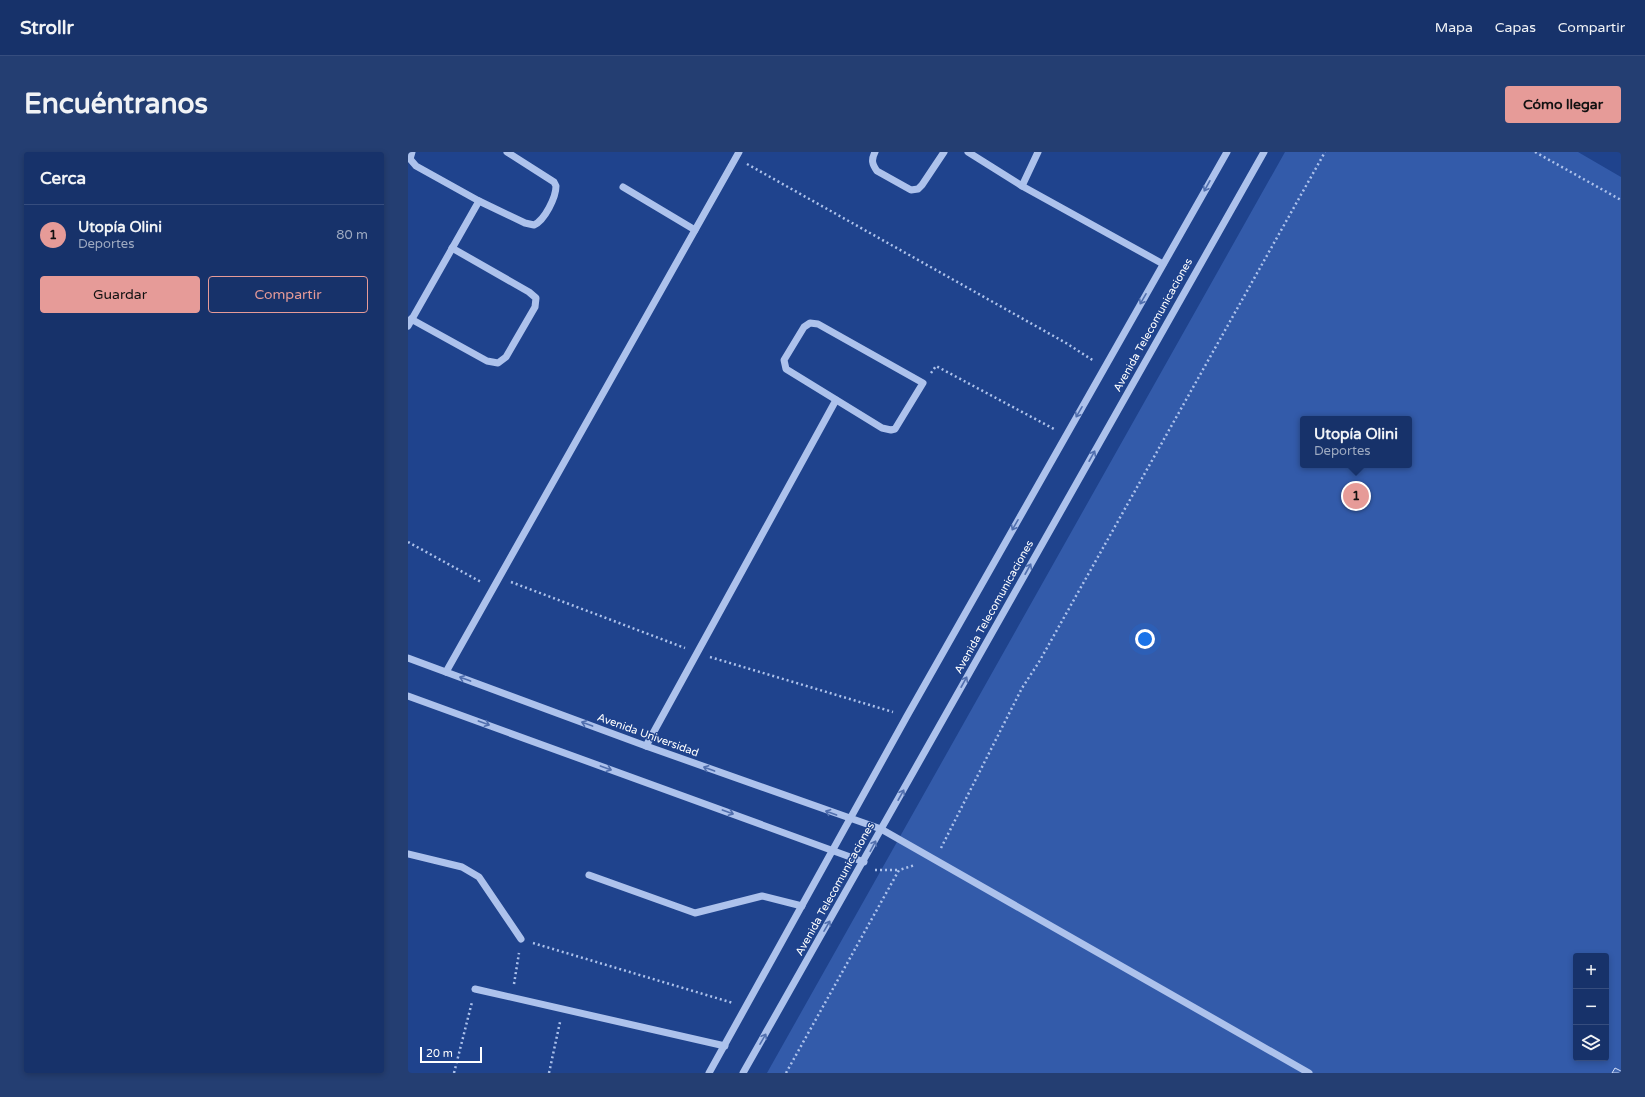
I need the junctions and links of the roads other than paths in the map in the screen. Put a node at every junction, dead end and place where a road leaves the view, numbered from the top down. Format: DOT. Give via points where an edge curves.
graph roads {
  1 [pos="412,152"];
  2 [pos="507,152"];
  3 [pos="875,152"];
  4 [pos="944,152"];
  5 [pos="968,152"];
  6 [pos="1038,152"];
  7 [pos="1227,152"];
  8 [pos="1264,152"];
  9 [pos="738,155"];
  10 [pos="1022,186"];
  11 [pos="623,187"];
  12 [pos="479,201"];
  13 [pos="695,230"];
  14 [pos="452,248"];
  15 [pos="1163,264"];
  16 [pos="410,322"];
  17 [pos="836,400"];
  18 [pos="408,658"];
  19 [pos="446,672"];
  20 [pos="408,696"];
  21 [pos="646,746"];
  22 [pos="850,820"];
  23 [pos="881,829"];
  24 [pos="832,850"];
  25 [pos="408,854"];
  26 [pos="864,862"];
  27 [pos="589,875"];
  28 [pos="802,906"];
  29 [pos="521,939"];
  30 [pos="475,989"];
  31 [pos="725,1046"];
  32 [pos="710,1073"];
  33 [pos="743,1073"];
  34 [pos="1309,1073"];
  1 -- 12 [label="street" via="410,160 416,166"];
  2 -- 12 [label="street" via="554,182 555,195 541,220 534,225 525,224"];
  3 -- 4 [label="street" via="872,160 877,171 911,190 922,185"];
  5 -- 10 [label="street"];
  6 -- 10 [label="street"];
  7 -- 15 [label="street, Avenida Telecomunicaciones, one-way"];
  23 -- 8 [label="street, Avenida Telecomunicaciones, one-way"];
  9 -- 13 [label="street"];
  10 -- 15 [label="street"];
  11 -- 13 [label="street"];
  12 -- 14 [label="street"];
  13 -- 19 [label="street"];
  14 -- 16 [label="street"];
  14 -- 16 [label="street" via="529,292 536,298 535,307 506,357 498,363 487,361"];
  15 -- 22 [label="street, Avenida Telecomunicaciones, one-way"];
  17 -- 17 [label="street" via="882,428 891,430 897,426 923,384 818,324 810,323 804,327 784,360 784,365 790,372"];
  17 -- 21 [label="street"];
  18 -- 19 [label="street, Avenida Universidad"];
  21 -- 19 [label="street, Avenida Universidad, one-way"];
  20 -- 24 [label="street, one-way"];
  22 -- 21 [label="street, Avenida Universidad, one-way"];
  22 -- 23 [label="street, Avenida Universidad"];
  22 -- 24 [label="street, Avenida Telecomunicaciones"];
  26 -- 23 [label="street, Avenida Telecomunicaciones, one-way"];
  23 -- 34 [label="street, Avenida Universidad"];
  24 -- 26 [label="street"];
  24 -- 28 [label="street, Avenida Telecomunicaciones"];
  25 -- 29 [label="street" via="462,867 479,877"];
  33 -- 26 [label="street, Avenida Telecomunicaciones, one-way"];
  27 -- 28 [label="street" via="695,913 762,896"];
  28 -- 31 [label="street, Avenida Telecomunicaciones"];
  30 -- 31 [label="street"];
  31 -- 32 [label="street, Avenida Telecomunicaciones"];
}
